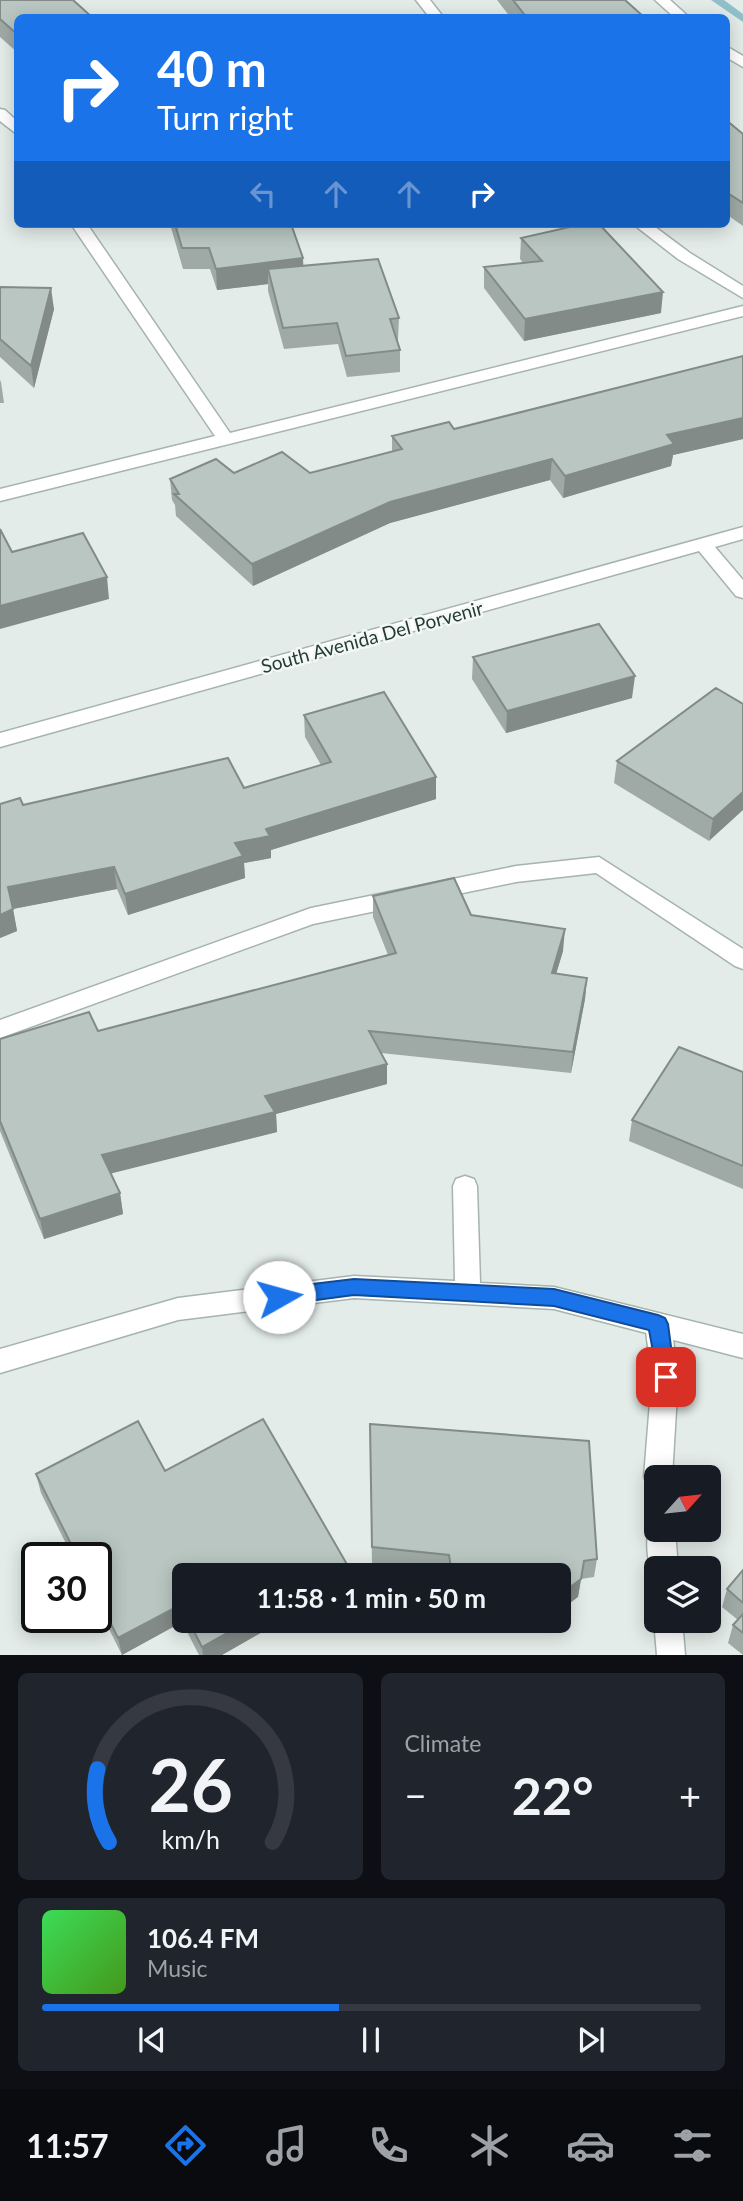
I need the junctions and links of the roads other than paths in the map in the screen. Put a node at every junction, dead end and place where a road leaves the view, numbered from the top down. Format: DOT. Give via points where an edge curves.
graph roads {
  1 [pos="423,0"];
  2 [pos="662,0"];
  3 [pos="435,14"];
  4 [pos="679,14"];
  5 [pos="0,113"];
  6 [pos="10,128"];
  7 [pos="82,228"];
  8 [pos="646,228"];
  9 [pos="743,293"];
  10 [pos="743,311"];
  11 [pos="227,441"];
  12 [pos="0,495"];
  13 [pos="743,533"];
  14 [pos="704,545"];
  15 [pos="743,592"];
  16 [pos="0,740"];
  17 [pos="743,960"];
  18 [pos="0,1029"];
  19 [pos="465,1185"];
  20 [pos="468,1292"];
  21 [pos="658,1324"];
  22 [pos="743,1346"];
  23 [pos="0,1361"];
  24 [pos="659,1465"];
  25 [pos="669,1633"];
  26 [pos="671,1655"];
  1 -- 3 [label="street"];
  2 -- 4 [label="street"];
  5 -- 6 [label="street"];
  7 -- 11 [label="street"];
  8 -- 9 [label="street"];
  10 -- 11 [label="street"];
  11 -- 12 [label="street"];
  13 -- 14 [label="street, South Avenida Del Porvenir"];
  14 -- 15 [label="street"];
  14 -- 16 [label="street, South Avenida Del Porvenir"];
  17 -- 18 [label="street" via="599,865 587,866 516,874 311,916"];
  19 -- 20 [label="street"];
  20 -- 21 [label="street" via="554,1298"];
  20 -- 23 [label="street" via="354,1287 178,1310"];
  21 -- 22 [label="street"];
  21 -- 24 [label="street" via="666,1377"];
  25 -- 26 [label="street"];
}
